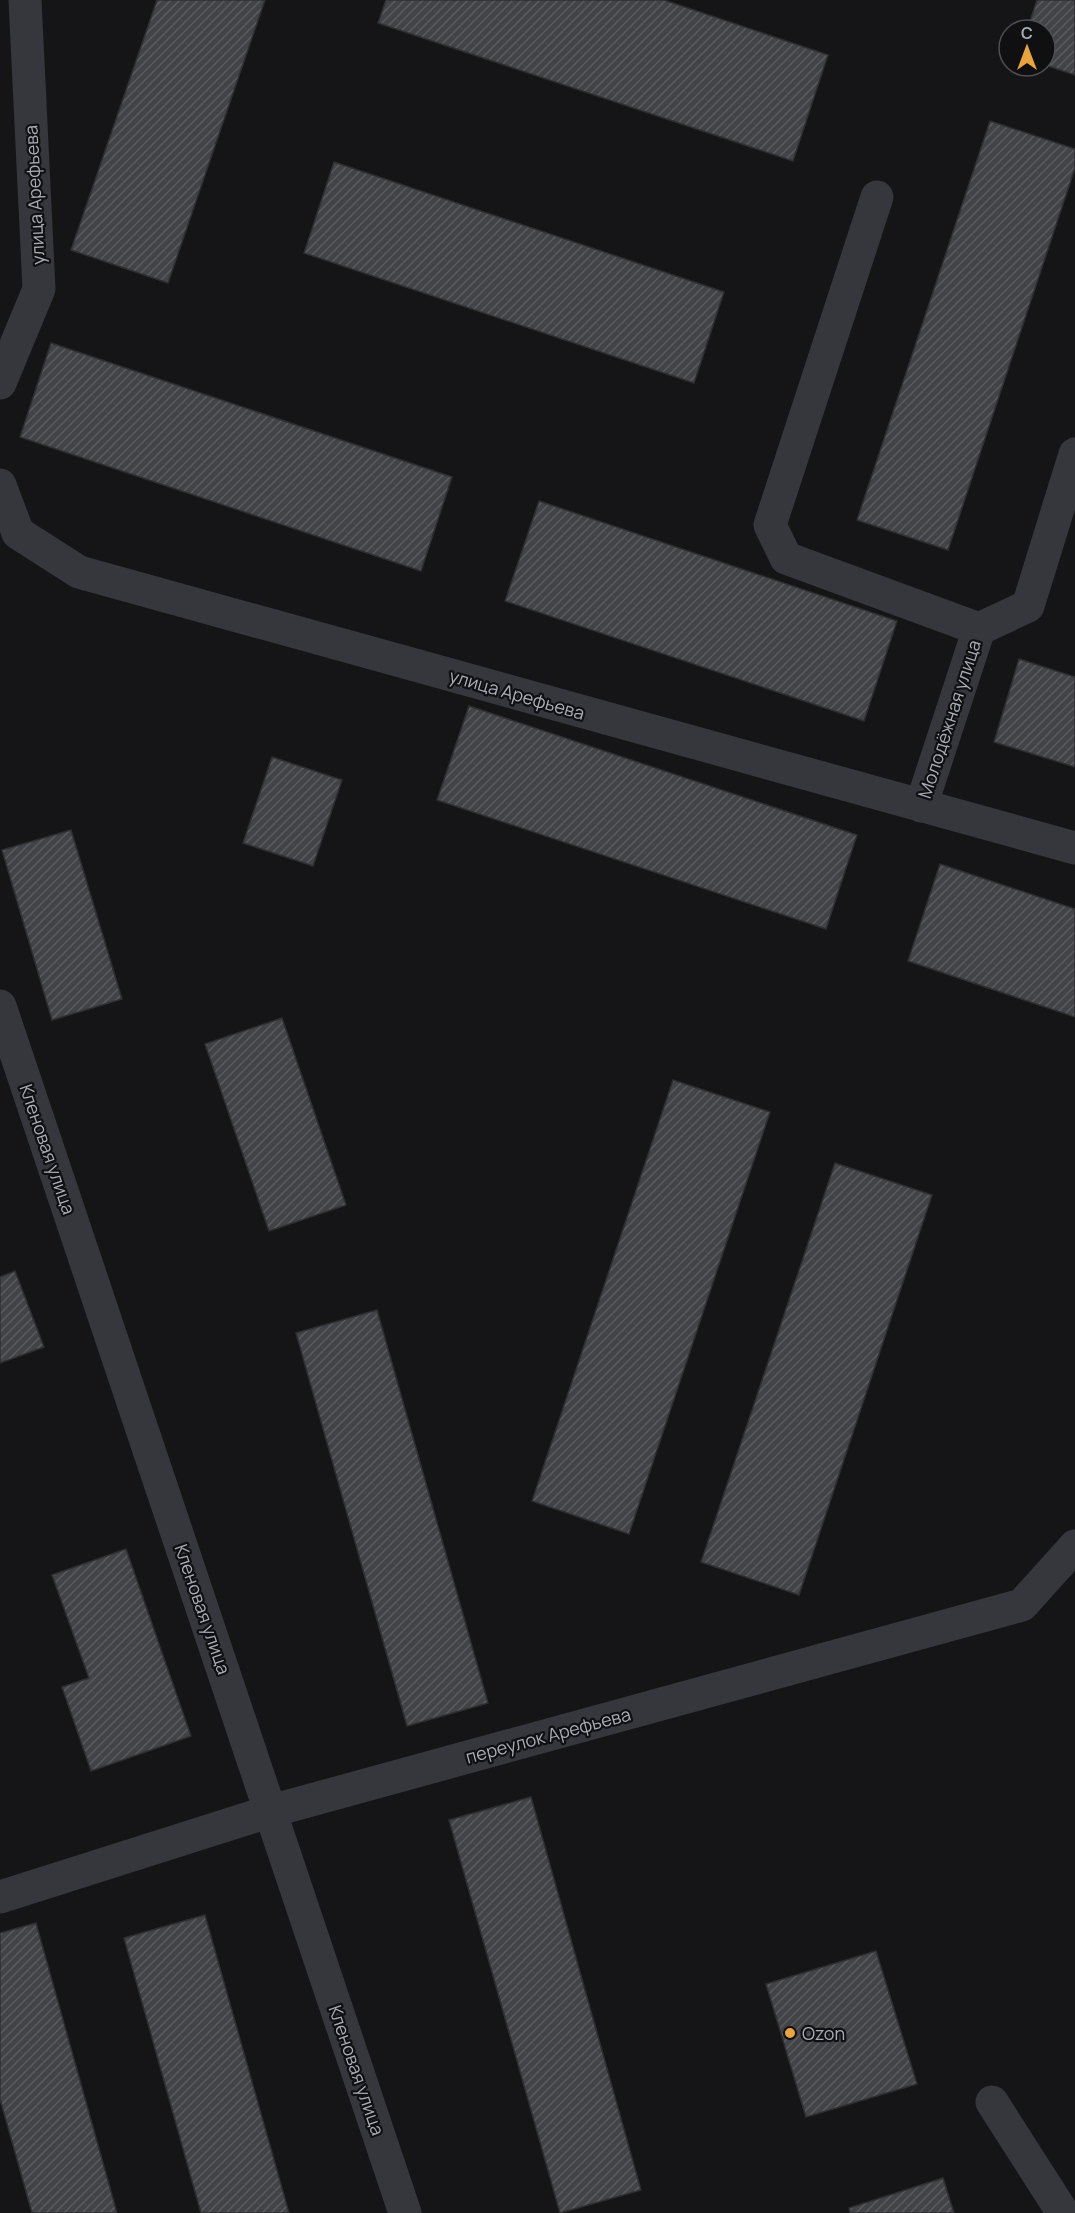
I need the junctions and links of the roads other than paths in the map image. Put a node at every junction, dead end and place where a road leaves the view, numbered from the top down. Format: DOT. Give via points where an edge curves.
graph roads {
  1 [pos="25,0"];
  2 [pos="877,196"];
  3 [pos="0,383"];
  4 [pos="1075,454"];
  5 [pos="0,485"];
  6 [pos="979,629"];
  7 [pos="921,806"];
  8 [pos="1075,848"];
  9 [pos="0,1006"];
  10 [pos="1075,1546"];
  11 [pos="271,1811"];
  12 [pos="0,1897"];
  13 [pos="992,2102"];
  14 [pos="405,2213"];
  15 [pos="1063,2213"];
  1 -- 3 [label="street, улица Арефьева" via="39,289"];
  2 -- 6 [label="street" via="770,525 786,558"];
  4 -- 6 [label="street, Молодёжная улица" via="1028,606"];
  5 -- 7 [label="street, улица Арефьева" via="18,533 79,572"];
  6 -- 7 [label="street, Молодёжная улица"];
  7 -- 8 [label="street, улица Арефьева"];
  9 -- 11 [label="street, Кленовая улица"];
  10 -- 11 [label="street, переулок Арефьева" via="1022,1605"];
  11 -- 12 [label="street, переулок Арефьева"];
  11 -- 14 [label="street, Кленовая улица"];
  13 -- 15 [label="street"];
}
